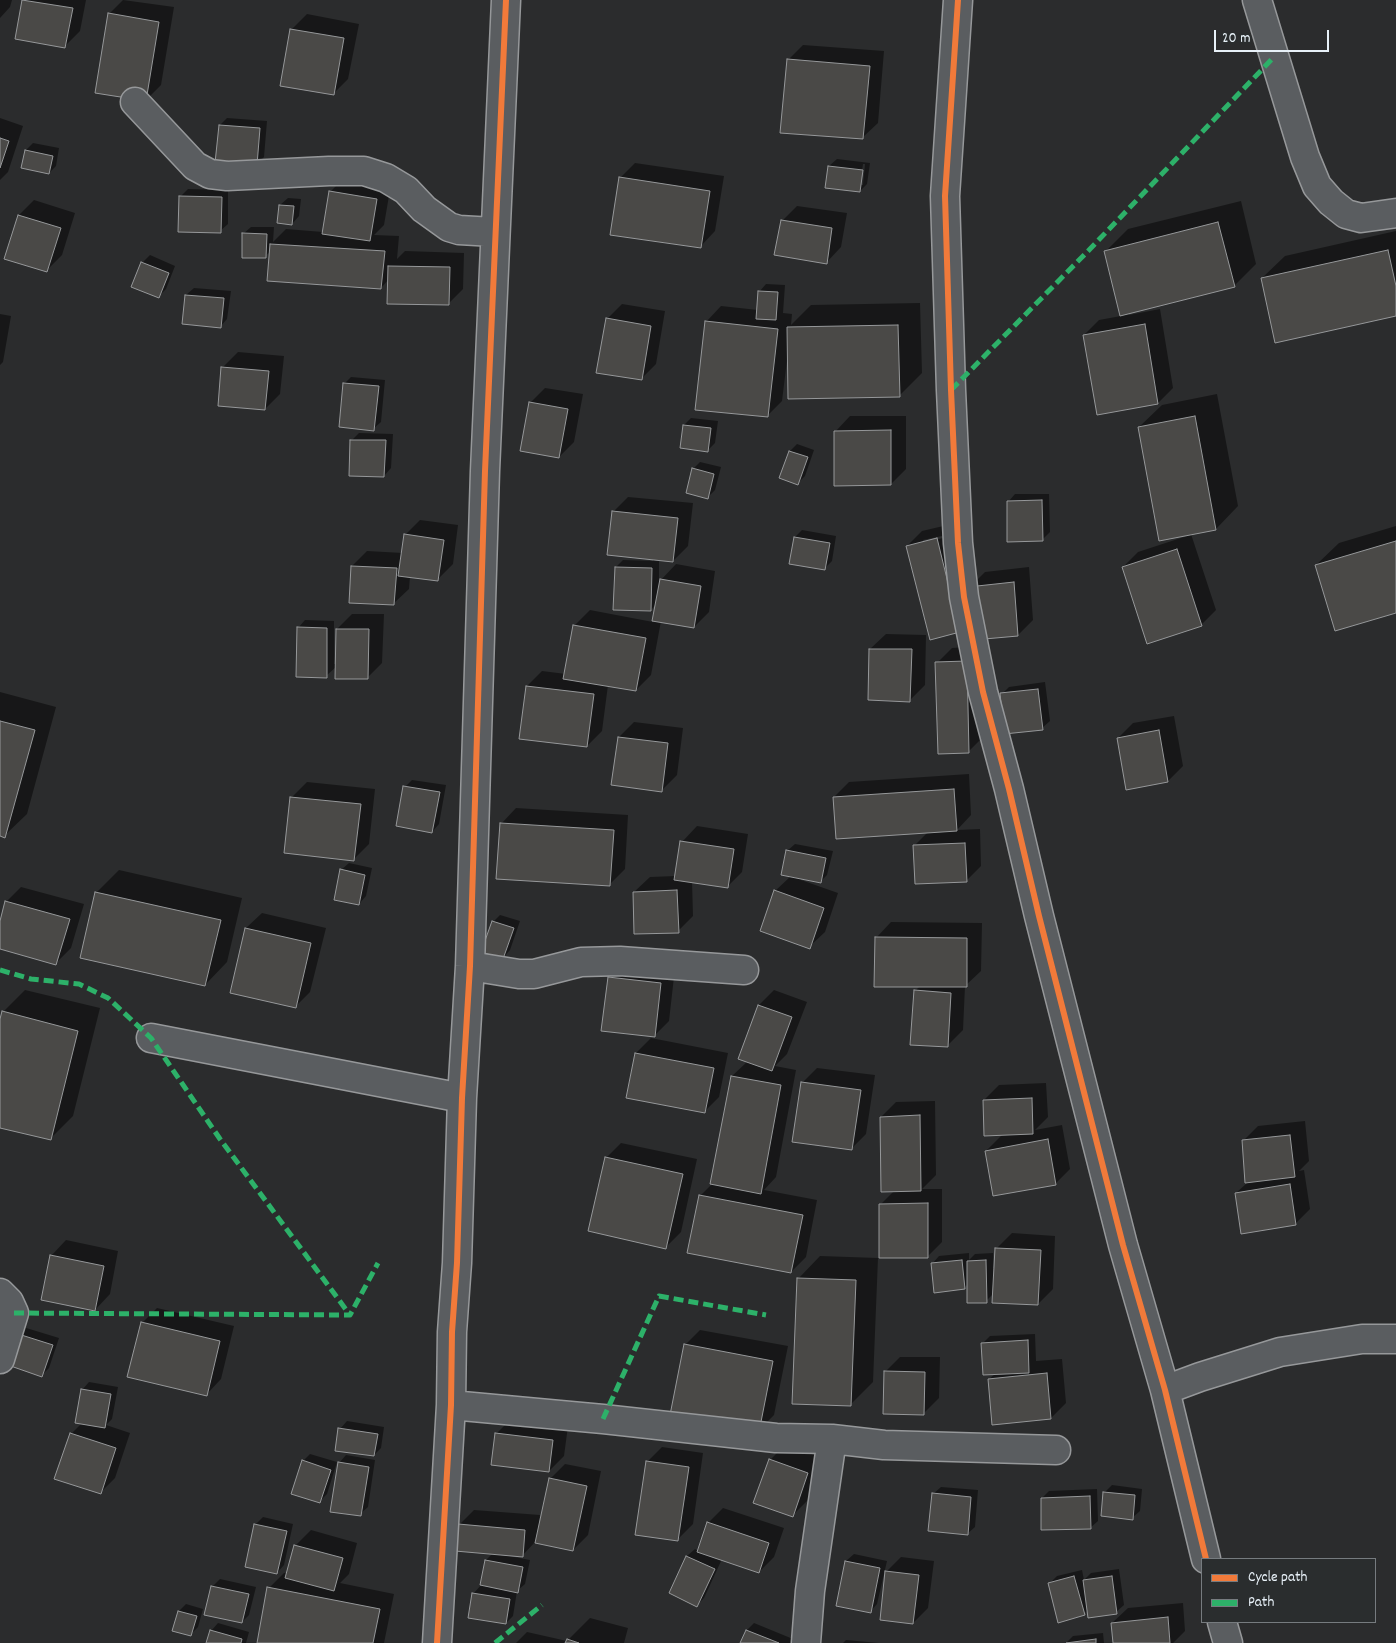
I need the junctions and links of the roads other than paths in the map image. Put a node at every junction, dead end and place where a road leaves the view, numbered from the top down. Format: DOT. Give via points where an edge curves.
graph roads {
  1 [pos="506,0"];
  2 [pos="958,0"];
  3 [pos="1257,0"];
  4 [pos="135,102"];
  5 [pos="1396,214"];
  6 [pos="494,232"];
  7 [pos="470,966"];
  8 [pos="744,970"];
  9 [pos="151,1038"];
  10 [pos="462,1098"];
  11 [pos="0,1292"];
  12 [pos="1396,1339"];
  13 [pos="0,1359"];
  14 [pos="1165,1390"];
  15 [pos="452,1404"];
  16 [pos="832,1439"];
  17 [pos="1056,1450"];
  18 [pos="1206,1558"];
  19 [pos="1222,1623"];
  20 [pos="438,1643"];
  21 [pos="806,1643"];
  22 [pos="1228,1643"];
  1 -- 6 [label="street"];
  2 -- 14 [label="street" via="946,196 951,390 958,543 964,596 983,692 1039,916 1123,1245"];
  3 -- 5 [label="street" via="1305,157 1317,186 1346,214 1361,218"];
  4 -- 6 [label="street" via="195,166 210,174 364,171 386,178 406,190 424,209 449,227"];
  6 -- 7 [label="street"];
  7 -- 8 [label="street" via="518,974 534,974 581,962 620,961"];
  7 -- 10 [label="street"];
  9 -- 10 [label="street"];
  10 -- 15 [label="street"];
  11 -- 13 [label="street" via="14,1313"];
  12 -- 14 [label="street" via="1362,1340 1280,1352"];
  14 -- 18 [label="street"];
  15 -- 16 [label="street" via="776,1438"];
  15 -- 20 [label="street"];
  16 -- 17 [label="street" via="884,1445"];
  16 -- 21 [label="street"];
  19 -- 22 [label="street"];
}
